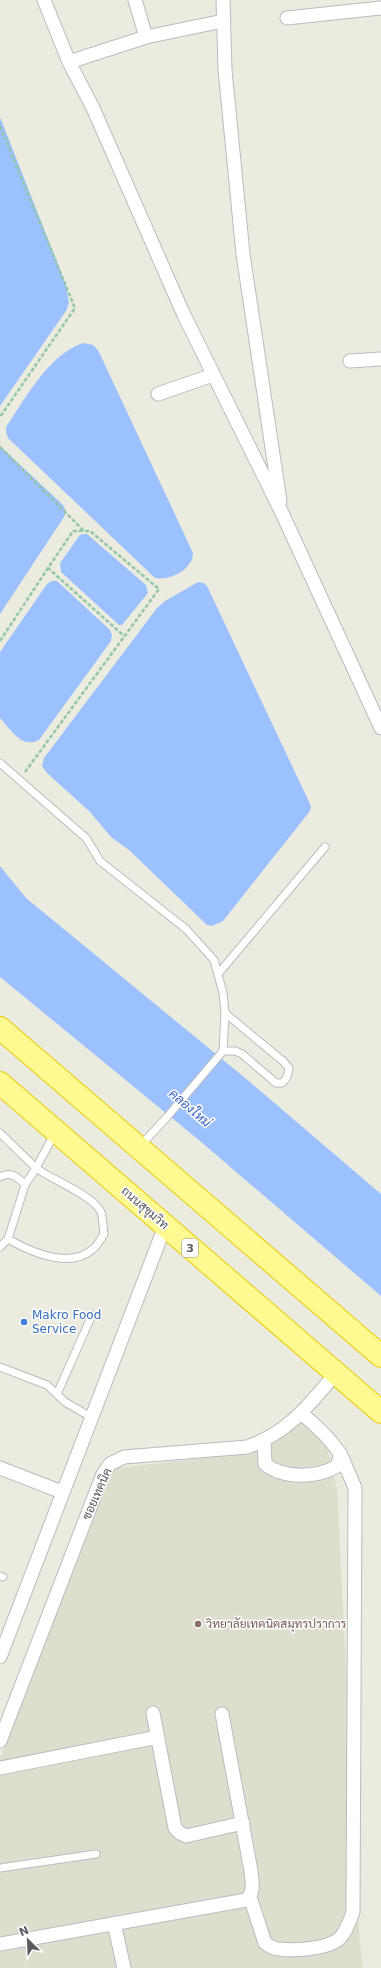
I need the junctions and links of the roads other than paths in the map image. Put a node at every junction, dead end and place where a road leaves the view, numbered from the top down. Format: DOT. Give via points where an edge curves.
graph roads {
  1 [pos="44,0"];
  2 [pos="135,0"];
  3 [pos="223,0"];
  4 [pos="381,8"];
  5 [pos="287,18"];
  6 [pos="223,21"];
  7 [pos="146,37"];
  8 [pos="69,62"];
  9 [pos="381,359"];
  10 [pos="350,361"];
  11 [pos="213,374"];
  12 [pos="158,394"];
  13 [pos="282,513"];
  14 [pos="381,728"];
  15 [pos="0,764"];
  16 [pos="325,847"];
  17 [pos="218,974"];
  18 [pos="225,1013"];
  19 [pos="0,1028"];
  20 [pos="222,1053"];
  21 [pos="0,1083"];
  22 [pos="56,1131"];
  23 [pos="0,1134"];
  24 [pos="139,1147"];
  25 [pos="36,1168"];
  26 [pos="0,1177"];
  27 [pos="25,1185"];
  28 [pos="165,1226"];
  29 [pos="8,1239"];
  30 [pos="0,1247"];
  31 [pos="92,1315"];
  32 [pos="381,1356"];
  33 [pos="0,1367"];
  34 [pos="336,1373"];
  35 [pos="57,1394"];
  36 [pos="381,1412"];
  37 [pos="302,1414"];
  38 [pos="91,1417"];
  39 [pos="264,1441"];
  40 [pos="341,1455"];
  41 [pos="0,1468"];
  42 [pos="62,1492"];
  43 [pos="0,1657"];
  44 [pos="153,1712"];
  45 [pos="222,1714"];
  46 [pos="158,1737"];
  47 [pos="0,1741"];
  48 [pos="0,1768"];
  49 [pos="243,1823"];
  50 [pos="96,1854"];
  51 [pos="0,1868"];
  52 [pos="250,1897"];
  53 [pos="114,1923"];
  54 [pos="0,1944"];
  55 [pos="124,1968"];
  1 -- 8 [label="street"];
  2 -- 7 [label="street"];
  3 -- 6 [label="street"];
  4 -- 5 [label="street"];
  6 -- 7 [label="street"];
  6 -- 13 [label="street" via="225,70 244,254"];
  7 -- 8 [label="street"];
  8 -- 11 [label="street" via="93,108 183,313"];
  9 -- 10 [label="street"];
  11 -- 12 [label="street"];
  11 -- 13 [label="street"];
  13 -- 14 [label="street"];
  15 -- 17 [label="lane" via="86,838 100,861 186,929 214,960"];
  16 -- 17 [label="lane"];
  17 -- 18 [label="lane"];
  18 -- 20 [label="lane"];
  18 -- 20 [label="lane" via="284,1062 289,1068 288,1075 282,1083 276,1083 242,1054 235,1051"];
  19 -- 24 [label="highway"];
  20 -- 24 [label="lane"];
  21 -- 22 [label="highway, ถนนสุขุมวิท / 3"];
  22 -- 25 [label="lane"];
  22 -- 28 [label="highway, ถนนสุขุมวิท / 3"];
  23 -- 25 [label="lane"];
  24 -- 32 [label="highway"];
  25 -- 27 [label="lane"];
  25 -- 29 [label="lane" via="49,1178 80,1192 101,1212 104,1234 93,1250 70,1260 41,1255"];
  26 -- 27 [label="lane" via="10,1174 18,1177"];
  27 -- 29 [label="lane"];
  28 -- 34 [label="highway, ถนนสุขุมวิท / 3"];
  28 -- 38 [label="street"];
  29 -- 30 [label="lane"];
  31 -- 35 [label="lane"];
  33 -- 35 [label="lane" via="46,1385"];
  34 -- 36 [label="highway, ถนนสุขุมวิท / 3"];
  34 -- 37 [label="street, ซอยเทคนิค"];
  35 -- 38 [label="lane" via="65,1402"];
  37 -- 39 [label="street, ซอยเทคนิค"];
  37 -- 40 [label="street" via="325,1434"];
  38 -- 42 [label="street"];
  39 -- 40 [label="street" via="265,1464 273,1471 287,1474 328,1471 338,1466"];
  39 -- 47 [label="street, ซอยเทคนิค" via="246,1447 124,1457 110,1464 100,1482"];
  40 -- 52 [label="street" via="356,1488 353,1912 349,1924 332,1943 317,1947 278,1950 265,1943"];
  41 -- 42 [label="street"];
  42 -- 43 [label="street"];
  44 -- 46 [label="street"];
  45 -- 49 [label="street"];
  46 -- 48 [label="street"];
  46 -- 49 [label="street" via="175,1828 180,1834 186,1836"];
  49 -- 52 [label="street" via="251,1871"];
  50 -- 51 [label="lane"];
  52 -- 53 [label="street" via="246,1900"];
  53 -- 54 [label="street"];
  53 -- 55 [label="street"];
}
